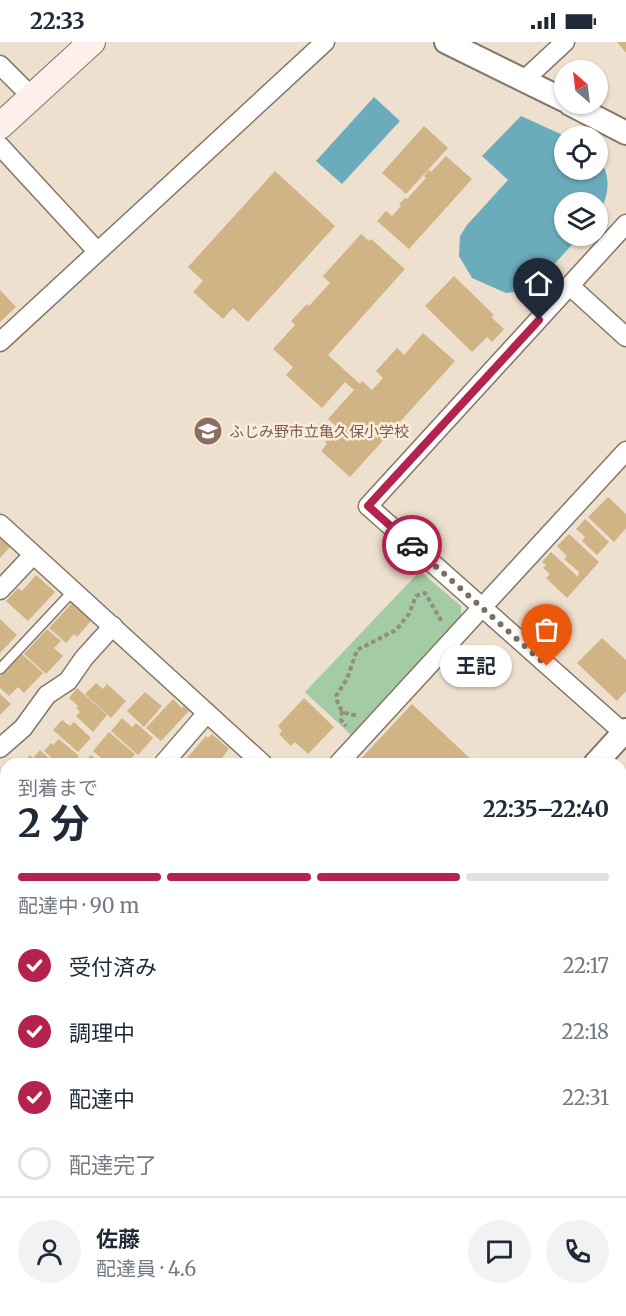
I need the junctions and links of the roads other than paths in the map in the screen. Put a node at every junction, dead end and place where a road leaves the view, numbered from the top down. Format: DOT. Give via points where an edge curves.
graph roads {
  1 [pos="92,42"];
  2 [pos="325,42"];
  3 [pos="446,42"];
  4 [pos="565,42"];
  5 [pos="0,65"];
  6 [pos="524,80"];
  7 [pos="554,95"];
  8 [pos="31,96"];
  9 [pos="589,114"];
  10 [pos="0,126"];
  11 [pos="626,133"];
  12 [pos="0,146"];
  13 [pos="626,224"];
  14 [pos="97,251"];
  15 [pos="570,286"];
  16 [pos="626,337"];
  17 [pos="0,342"];
  18 [pos="626,451"];
  19 [pos="0,524"];
  20 [pos="33,555"];
  21 [pos="0,590"];
  22 [pos="73,591"];
  23 [pos="481,608"];
  24 [pos="113,626"];
  25 [pos="0,669"];
  26 [pos="207,713"];
  27 [pos="625,733"];
  28 [pos="0,748"];
  29 [pos="168,758"];
  30 [pos="256,758"];
  31 [pos="344,758"];
  32 [pos="601,758"];
  1 -- 8 [label="main road"];
  2 -- 14 [label="street"];
  3 -- 6 [label="street"];
  4 -- 6 [label="street"];
  5 -- 8 [label="street"];
  6 -- 7 [label="street"];
  8 -- 10 [label="main road"];
  9 -- 11 [label="street"];
  12 -- 14 [label="street"];
  13 -- 15 [label="street"];
  14 -- 17 [label="street"];
  15 -- 16 [label="street" via="615,320"];
  15 -- 23 [label="street" via="368,506"];
  18 -- 23 [label="street"];
  19 -- 20 [label="street"];
  20 -- 21 [label="street"];
  20 -- 22 [label="street"];
  22 -- 24 [label="street"];
  22 -- 25 [label="lane"];
  23 -- 27 [label="street"];
  23 -- 31 [label="street"];
  24 -- 26 [label="street"];
  24 -- 28 [label="street" via="68,681 47,695 22,728"];
  26 -- 29 [label="street"];
  26 -- 30 [label="street"];
  27 -- 32 [label="street"];
}
